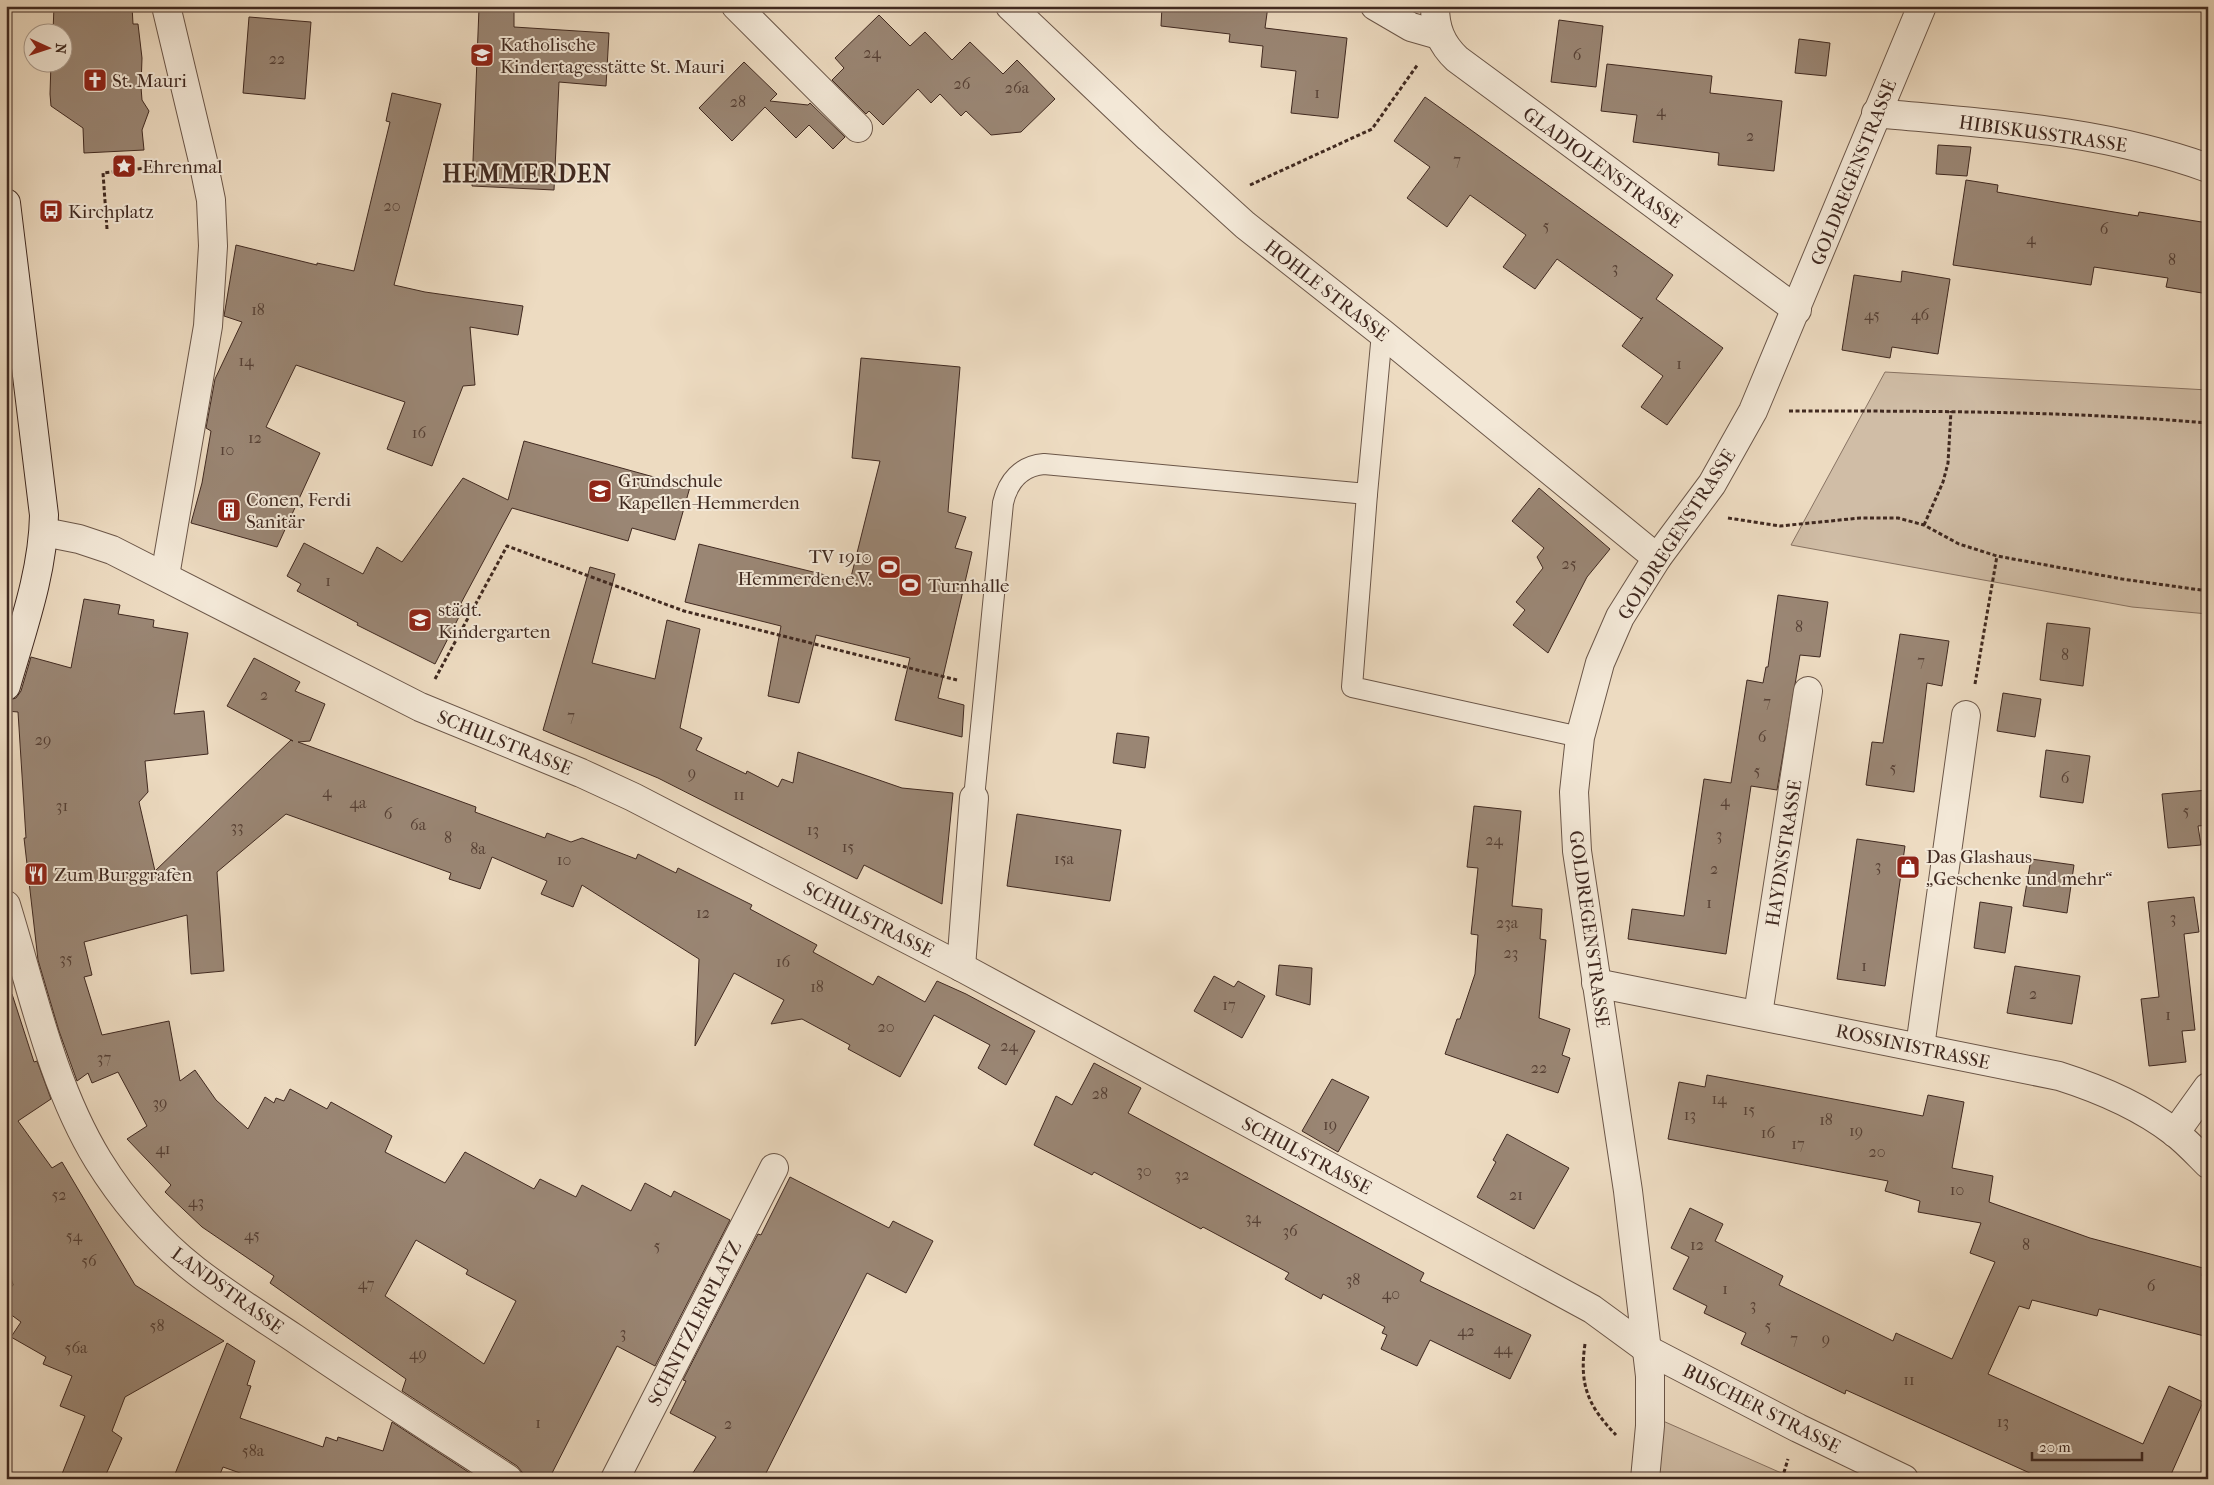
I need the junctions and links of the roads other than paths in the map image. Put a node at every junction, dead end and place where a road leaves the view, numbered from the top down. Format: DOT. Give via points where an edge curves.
graph roads {
  1 [pos="166,6"];
  2 [pos="736,6"];
  3 [pos="1010,6"];
  4 [pos="1375,6"];
  5 [pos="1435,6"];
  6 [pos="1922,6"];
  7 [pos="1439,35"];
  8 [pos="1876,113"];
  9 [pos="858,128"];
  10 [pos="2208,168"];
  11 [pos="6,203"];
  12 [pos="1797,310"];
  13 [pos="1382,333"];
  14 [pos="1367,494"];
  15 [pos="44,532"];
  16 [pos="1657,558"];
  17 [pos="165,576"];
  18 [pos="6,686"];
  19 [pos="1808,691"];
  20 [pos="1966,715"];
  21 [pos="1580,737"];
  22 [pos="974,798"];
  23 [pos="6,905"];
  24 [pos="960,967"];
  25 [pos="1596,983"];
  26 [pos="1758,1014"];
  27 [pos="1920,1047"];
  28 [pos="2208,1087"];
  29 [pos="2175,1133"];
  30 [pos="2208,1164"];
  31 [pos="774,1168"];
  32 [pos="1648,1350"];
  33 [pos="1646,1473"];
  34 [pos="508,1479"];
  35 [pos="615,1479"];
  36 [pos="1904,1479"];
  1 -- 17 [label="street" via="204,161 213,223 210,298 203,357"];
  2 -- 9 [label="street"];
  3 -- 13 [label="street, HOHLE STRASSE" via="1217,200"];
  4 -- 7 [label="street" via="1411,27"];
  5 -- 7 [label="street, GLADIOLENSTRASSE"];
  6 -- 8 [label="street, GOLDREGENSTRASSE"];
  7 -- 12 [label="street, GLADIOLENSTRASSE" via="1457,59"];
  8 -- 10 [label="street, HIBISKUSSTRASSE" via="2085,135 2157,151"];
  8 -- 12 [label="street, GOLDREGENSTRASSE"];
  11 -- 15 [label="street" via="43,497"];
  12 -- 16 [label="street, GOLDREGENSTRASSE" via="1753,410 1727,459"];
  13 -- 14 [label="lane"];
  13 -- 16 [label="street, HOHLE STRASSE"];
  14 -- 21 [label="lane" via="1352,688"];
  14 -- 22 [label="lane" via="1044,464 1025,469 1013,479 1002,502"];
  15 -- 17 [label="street, SCHULSTRASSE" via="96,544"];
  15 -- 18 [label="street" via="36,580"];
  16 -- 21 [label="street, GOLDREGENSTRASSE" via="1609,640 1592,687"];
  17 -- 24 [label="street, SCHULSTRASSE" via="420,707 608,785"];
  19 -- 26 [label="street, HAYDNSTRASSE"];
  20 -- 27 [label="street"];
  21 -- 25 [label="street, GOLDREGENSTRASSE" via="1574,792 1576,841"];
  22 -- 24 [label="street, SCHULSTRASSE"];
  23 -- 34 [label="street, LANDSTRASSE" via="55,1068 69,1103 98,1159 148,1226 196,1271"];
  24 -- 32 [label="street, SCHULSTRASSE" via="1592,1309"];
  25 -- 26 [label="street, ROSSINISTRASSE"];
  25 -- 32 [label="street, GOLDREGENSTRASSE" via="1628,1191"];
  26 -- 27 [label="street, ROSSINISTRASSE"];
  27 -- 29 [label="street, ROSSINISTRASSE" via="2078,1082 2136,1108"];
  28 -- 29 [label="street"];
  29 -- 30 [label="street, ROSSINISTRASSE"];
  31 -- 35 [label="street, SCHNITZLERPLATZ"];
  32 -- 33 [label="street, GOLDREGENSTRASSE" via="1650,1401"];
  32 -- 36 [label="street, BUSCHER STRASSE"];
}
